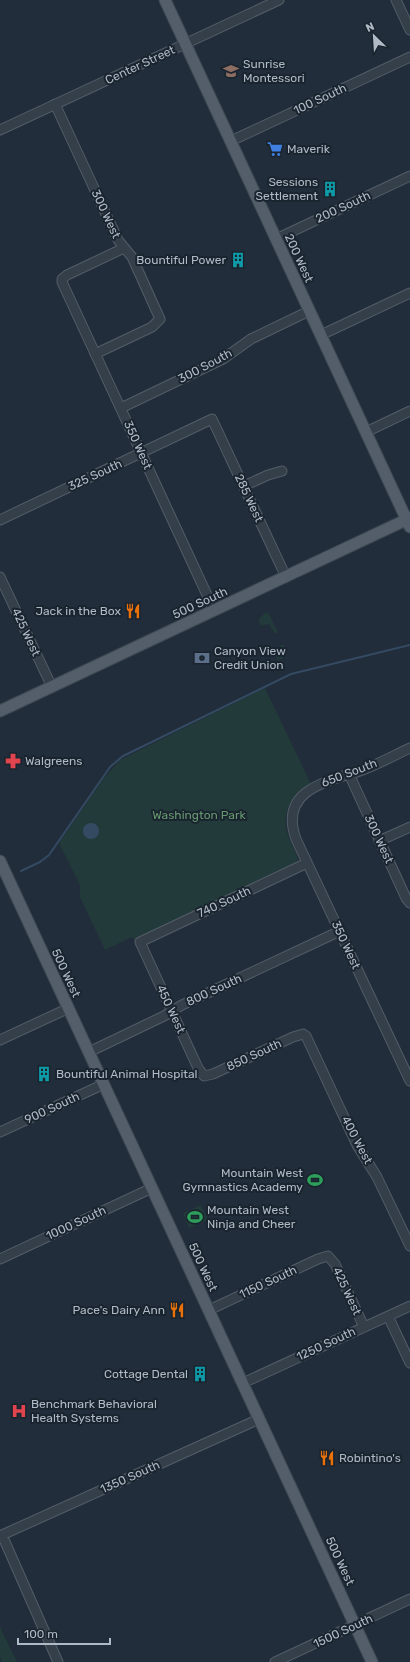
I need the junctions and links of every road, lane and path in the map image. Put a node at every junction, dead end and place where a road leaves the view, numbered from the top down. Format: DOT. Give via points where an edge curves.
graph roads {
  1 [pos="165,0"];
  2 [pos="279,0"];
  3 [pos="396,0"];
  4 [pos="410,30"];
  5 [pos="186,44"];
  6 [pos="410,57"];
  7 [pos="55,104"];
  8 [pos="0,130"];
  9 [pos="231,141"];
  10 [pos="410,176"];
  11 [pos="276,239"];
  12 [pos="124,248"];
  13 [pos="410,293"];
  14 [pos="309,311"];
  15 [pos="321,335"];
  16 [pos="95,354"];
  17 [pos="121,408"];
  18 [pos="410,411"];
  19 [pos="212,419"];
  20 [pos="366,432"];
  21 [pos="141,453"];
  22 [pos="282,471"];
  23 [pos="244,486"];
  24 [pos="0,520"];
  25 [pos="409,522"];
  26 [pos="0,577"];
  27 [pos="286,577"];
  28 [pos="214,610"];
  29 [pos="52,687"];
  30 [pos="0,711"];
  31 [pos="410,748"];
  32 [pos="349,774"];
  33 [pos="294,806"];
  34 [pos="410,827"];
  35 [pos="380,841"];
  36 [pos="0,861"];
  37 [pos="308,863"];
  38 [pos="2,873"];
  39 [pos="410,903"];
  40 [pos="340,931"];
  41 [pos="140,942"];
  42 [pos="68,1008"];
  43 [pos="172,1011"];
  44 [pos="303,1034"];
  45 [pos="0,1040"];
  46 [pos="89,1052"];
  47 [pos="204,1076"];
  48 [pos="410,1082"];
  49 [pos="104,1084"];
  50 [pos="0,1132"];
  51 [pos="152,1188"];
  52 [pos="410,1246"];
  53 [pos="328,1256"];
  54 [pos="0,1259"];
  55 [pos="410,1306"];
  56 [pos="209,1310"];
  57 [pos="388,1316"];
  58 [pos="364,1327"];
  59 [pos="410,1363"];
  60 [pos="243,1383"];
  61 [pos="259,1419"];
  62 [pos="410,1599"];
  63 [pos="355,1625"];
  64 [pos="58,1662"];
  65 [pos="275,1662"];
  66 [pos="372,1662"];
  1 -- 5 [label="main road, 200 West"];
  2 -- 5 [label="street, Center Street"];
  3 -- 4 [label="street"];
  5 -- 7 [label="street, Center Street"];
  5 -- 9 [label="main road, 200 West"];
  6 -- 9 [label="street, 100 South"];
  7 -- 8 [label="street, Center Street"];
  7 -- 12 [label="street, 300 West"];
  9 -- 11 [label="main road, 200 West"];
  10 -- 11 [label="street, 200 South"];
  11 -- 14 [label="main road, 200 West"];
  12 -- 16 [label="street, 350 West" via="62,279"];
  12 -- 16 [label="street, 300 West" via="132,257 159,321 152,327"];
  13 -- 15 [label="street"];
  14 -- 15 [label="main road, 200 West"];
  14 -- 17 [label="street, 300 South" via="250,339 223,359"];
  15 -- 20 [label="main road, 200 West"];
  16 -- 17 [label="street, 350 West"];
  17 -- 21 [label="street, 350 West"];
  18 -- 20 [label="street"];
  19 -- 21 [label="street, 325 South"];
  19 -- 23 [label="street, 285 West"];
  20 -- 25 [label="main road, 200 West"];
  21 -- 24 [label="street, 325 South"];
  21 -- 28 [label="street, 350 West"];
  22 -- 23 [label="street"];
  23 -- 27 [label="street, 285 West"];
  25 -- 27 [label="main road, 500 South"];
  26 -- 29 [label="street, 425 West"];
  27 -- 28 [label="main road, 500 South"];
  28 -- 29 [label="main road, 500 South"];
  29 -- 30 [label="main road, 500 South"];
  31 -- 32 [label="street, 650 South"];
  32 -- 33 [label="street, 650 South" via="337,776 309,790"];
  32 -- 35 [label="street, 300 West"];
  33 -- 37 [label="street, 350 West" via="291,819 293,832"];
  34 -- 35 [label="street"];
  35 -- 39 [label="street, 300 West"];
  36 -- 38 [label="main road, 500 West"];
  37 -- 40 [label="street, 350 West"];
  37 -- 41 [label="street, 740 South"];
  38 -- 42 [label="main road, 500 West"];
  40 -- 43 [label="street, 800 South"];
  40 -- 48 [label="street, 350 West"];
  41 -- 43 [label="street, 450 West"];
  42 -- 45 [label="street"];
  42 -- 46 [label="main road, 500 West"];
  43 -- 46 [label="street, 800 South"];
  43 -- 47 [label="street, 450 West"];
  44 -- 47 [label="street, 850 South"];
  44 -- 52 [label="street, 400 West"];
  46 -- 49 [label="main road, 500 West"];
  49 -- 50 [label="street, 900 South"];
  49 -- 51 [label="main road, 500 West"];
  51 -- 54 [label="street, 1000 South"];
  51 -- 56 [label="main road, 500 West"];
  53 -- 56 [label="street, 1150 South"];
  53 -- 58 [label="street, 425 West"];
  55 -- 57 [label="street, 1250 South"];
  56 -- 60 [label="main road, 500 West"];
  57 -- 58 [label="street, 1250 South"];
  57 -- 59 [label="street"];
  58 -- 60 [label="street, 1250 South"];
  60 -- 61 [label="main road, 500 West"];
  61 -- 63 [label="main road, 500 West"];
  61 -- 64 [label="street, 1350 South" via="2,1535"];
  62 -- 63 [label="street, 1500 South"];
  63 -- 65 [label="street, 1500 South"];
  63 -- 66 [label="main road, 500 West"];
}
